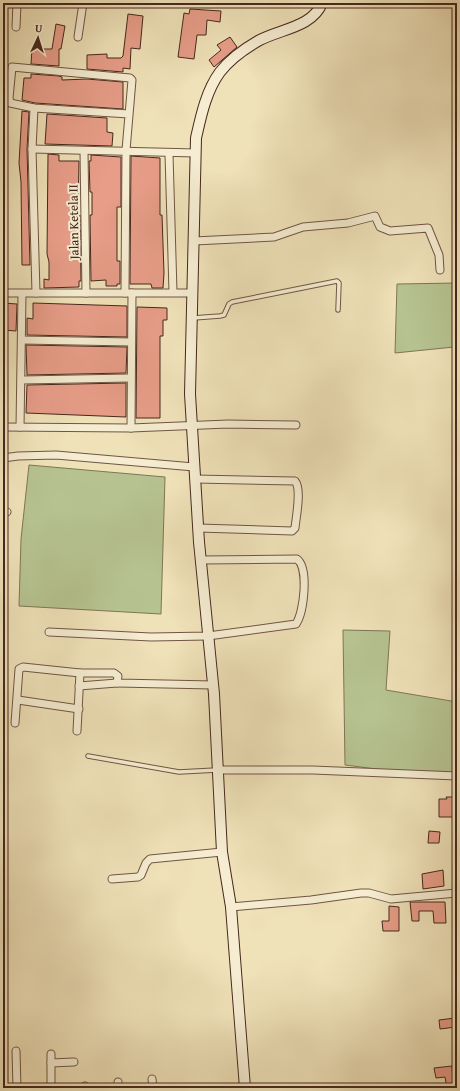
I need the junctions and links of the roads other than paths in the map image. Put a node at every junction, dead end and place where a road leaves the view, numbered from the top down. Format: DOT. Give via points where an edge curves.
graph roads {
  1 [pos="17,3"];
  2 [pos="82,3"];
  3 [pos="322,3"];
  4 [pos="16,27"];
  5 [pos="78,36"];
  6 [pos="34,108"];
  7 [pos="129,114"];
  8 [pos="32,149"];
  9 [pos="126,150"];
  10 [pos="84,151"];
  11 [pos="196,153"];
  12 [pos="169,154"];
  13 [pos="194,241"];
  14 [pos="440,270"];
  15 [pos="173,292"];
  16 [pos="3,293"];
  17 [pos="36,293"];
  18 [pos="86,293"];
  19 [pos="129,293"];
  20 [pos="193,293"];
  21 [pos="22,294"];
  22 [pos="338,310"];
  23 [pos="192,318"];
  24 [pos="22,340"];
  25 [pos="132,342"];
  26 [pos="130,378"];
  27 [pos="22,380"];
  28 [pos="296,425"];
  29 [pos="3,427"];
  30 [pos="20,427"];
  31 [pos="192,427"];
  32 [pos="131,428"];
  33 [pos="3,458"];
  34 [pos="194,467"];
  35 [pos="195,479"];
  36 [pos="198,528"];
  37 [pos="201,560"];
  38 [pos="49,632"];
  39 [pos="208,636"];
  40 [pos="80,673"];
  41 [pos="117,683"];
  42 [pos="213,685"];
  43 [pos="80,686"];
  44 [pos="18,700"];
  45 [pos="79,709"];
  46 [pos="15,723"];
  47 [pos="77,731"];
  48 [pos="88,756"];
  49 [pos="217,770"];
  50 [pos="457,776"];
  51 [pos="222,852"];
  52 [pos="112,879"];
  53 [pos="457,893"];
  54 [pos="231,907"];
  55 [pos="16,1051"];
  56 [pos="51,1054"];
  57 [pos="74,1062"];
  58 [pos="51,1063"];
  59 [pos="152,1079"];
  60 [pos="17,1088"];
  61 [pos="51,1088"];
  62 [pos="153,1088"];
  63 [pos="245,1088"];
  1 -- 4 [label="street"];
  2 -- 5 [label="street"];
  3 -- 11 [label="street" via="314,16 258,41 220,72 202,111 196,138"];
  6 -- 7 [label="street"];
  6 -- 7 [label="street" via="10,103 12,67 130,78 132,82"];
  6 -- 8 [label="street"];
  7 -- 9 [label="street"];
  8 -- 10 [label="street"];
  8 -- 17 [label="street"];
  9 -- 10 [label="street"];
  9 -- 12 [label="street"];
  9 -- 19 [label="street"];
  10 -- 18 [label="street, Jalan Ketela II"];
  11 -- 12 [label="street"];
  11 -- 13 [label="street"];
  12 -- 15 [label="street"];
  13 -- 14 [label="street" via="274,237 303,227 348,223 375,216 380,227 390,231 428,228 439,255"];
  13 -- 20 [label="street"];
  15 -- 19 [label="street"];
  15 -- 20 [label="street"];
  16 -- 21 [label="street"];
  17 -- 18 [label="street"];
  17 -- 21 [label="street"];
  18 -- 19 [label="street"];
  19 -- 25 [label="street"];
  20 -- 23 [label="street"];
  21 -- 24 [label="street"];
  22 -- 23 [label="lane" via="340,283 337,280 232,302 228,304 224,315"];
  23 -- 31 [label="street"];
  24 -- 25 [label="street"];
  24 -- 27 [label="street"];
  25 -- 26 [label="street"];
  26 -- 27 [label="street"];
  26 -- 32 [label="street"];
  27 -- 30 [label="street"];
  28 -- 31 [label="street" via="228,424"];
  29 -- 30 [label="street"];
  30 -- 32 [label="street"];
  31 -- 32 [label="street"];
  31 -- 34 [label="street"];
  33 -- 34 [label="street" via="56,455"];
  34 -- 35 [label="street"];
  35 -- 36 [label="street"];
  35 -- 36 [label="street" via="295,481 299,493 295,528 292,531"];
  36 -- 37 [label="street"];
  37 -- 39 [label="street"];
  37 -- 39 [label="street" via="297,558 303,568 303,607 296,624"];
  38 -- 39 [label="street" via="151,637"];
  39 -- 42 [label="street"];
  40 -- 41 [label="street" via="114,673 118,676"];
  40 -- 43 [label="street"];
  40 -- 44 [label="street" via="21,668"];
  41 -- 42 [label="street"];
  41 -- 43 [label="street"];
  42 -- 49 [label="street"];
  43 -- 45 [label="street"];
  44 -- 45 [label="street"];
  44 -- 46 [label="street"];
  45 -- 47 [label="street"];
  48 -- 49 [label="lane" via="179,772"];
  49 -- 50 [label="street" via="313,770"];
  49 -- 51 [label="street"];
  51 -- 52 [label="street" via="150,859 138,878"];
  51 -- 54 [label="street"];
  53 -- 54 [label="street" via="392,899 361,893"];
  54 -- 63 [label="street"];
  55 -- 60 [label="street"];
  56 -- 58 [label="street"];
  57 -- 58 [label="street"];
  58 -- 61 [label="street"];
  59 -- 62 [label="street"];
}
